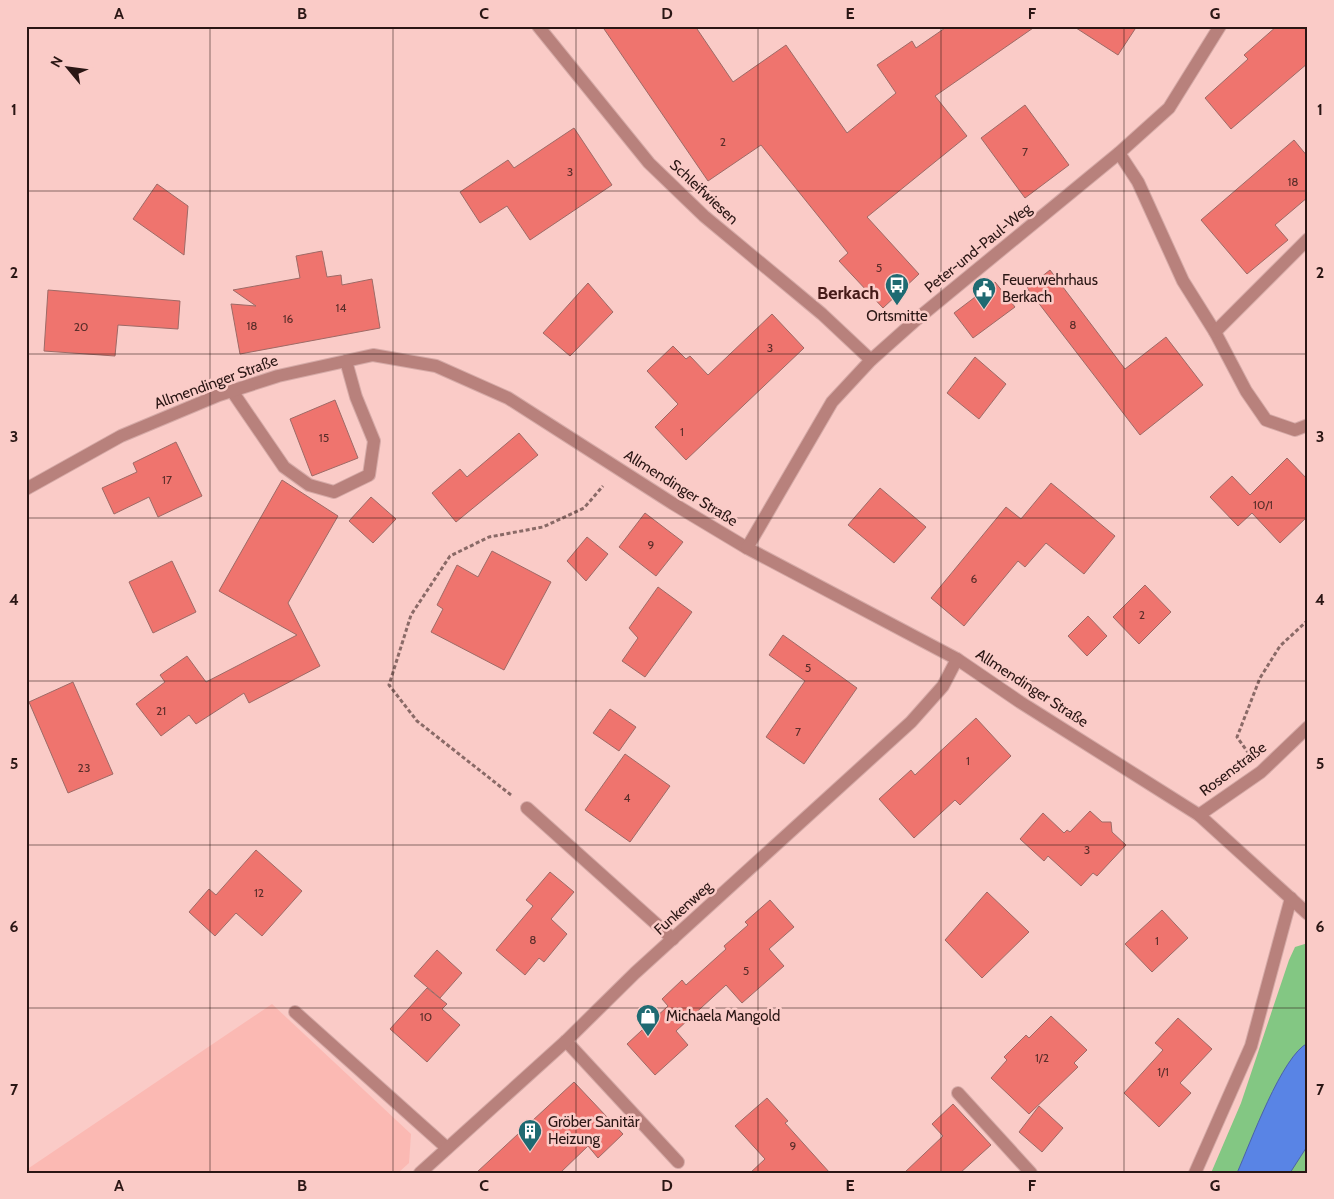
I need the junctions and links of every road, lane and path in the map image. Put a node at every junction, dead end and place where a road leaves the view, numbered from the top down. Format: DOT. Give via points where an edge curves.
graph roads {
  1 [pos="538,26"];
  2 [pos="1220,26"];
  3 [pos="1119,153"];
  4 [pos="1308,239"];
  5 [pos="1215,332"];
  6 [pos="872,360"];
  7 [pos="346,361"];
  8 [pos="232,391"];
  9 [pos="1308,425"];
  10 [pos="618,468"];
  11 [pos="26,489"];
  12 [pos="747,548"];
  13 [pos="1308,620"];
  14 [pos="957,659"];
  15 [pos="1308,727"];
  16 [pos="1254,761"];
  17 [pos="527,808"];
  18 [pos="1199,815"];
  19 [pos="1291,898"];
  20 [pos="1308,914"];
  21 [pos="673,939"];
  22 [pos="295,1012"];
  23 [pos="566,1041"];
  24 [pos="958,1093"];
  25 [pos="447,1148"];
  26 [pos="678,1162"];
  27 [pos="420,1173"];
  28 [pos="1031,1173"];
  29 [pos="1195,1173"];
  1 -- 6 [label="street, Schleifwiesen" via="649,163 704,216"];
  2 -- 3 [label="street, Peter-und-Paul-Weg" via="1169,108"];
  3 -- 5 [label="street" via="1138,182 1183,281"];
  3 -- 6 [label="street, Peter-und-Paul-Weg" via="954,288"];
  4 -- 5 [label="street"];
  5 -- 9 [label="street" via="1246,391 1266,420 1295,430"];
  6 -- 12 [label="street, Peter-und-Paul-Weg" via="832,402"];
  7 -- 8 [label="street, Allmendinger Straße" via="278,376"];
  7 -- 8 [label="street" via="374,441 369,475 334,492 309,485 284,467"];
  7 -- 10 [label="street, Allmendinger Straße" via="373,355 436,366 508,398"];
  8 -- 11 [label="street, Allmendinger Straße" via="121,436"];
  10 -- 12 [label="street, Allmendinger Straße"];
  10 -- 17 [label="path" via="584,508 543,527 489,537 450,556 411,615 390,685 417,721"];
  12 -- 14 [label="street, Allmendinger Straße"];
  13 -- 16 [label="path" via="1280,646 1265,670 1237,737"];
  14 -- 18 [label="street, Allmendinger Straße"];
  14 -- 21 [label="street, Funkenweg" via="943,686 911,722"];
  15 -- 18 [label="street, Rosenstraße" via="1261,772"];
  17 -- 21 [label="street"];
  18 -- 19 [label="street, Allmendinger Straße"];
  19 -- 20 [label="street, Allmendinger Straße"];
  19 -- 29 [label="street" via="1251,1046"];
  21 -- 23 [label="street, Funkenweg"];
  22 -- 25 [label="street"];
  23 -- 25 [label="street, Funkenweg"];
  23 -- 26 [label="street"];
  24 -- 28 [label="street"];
  25 -- 27 [label="street, Funkenweg"];
}
